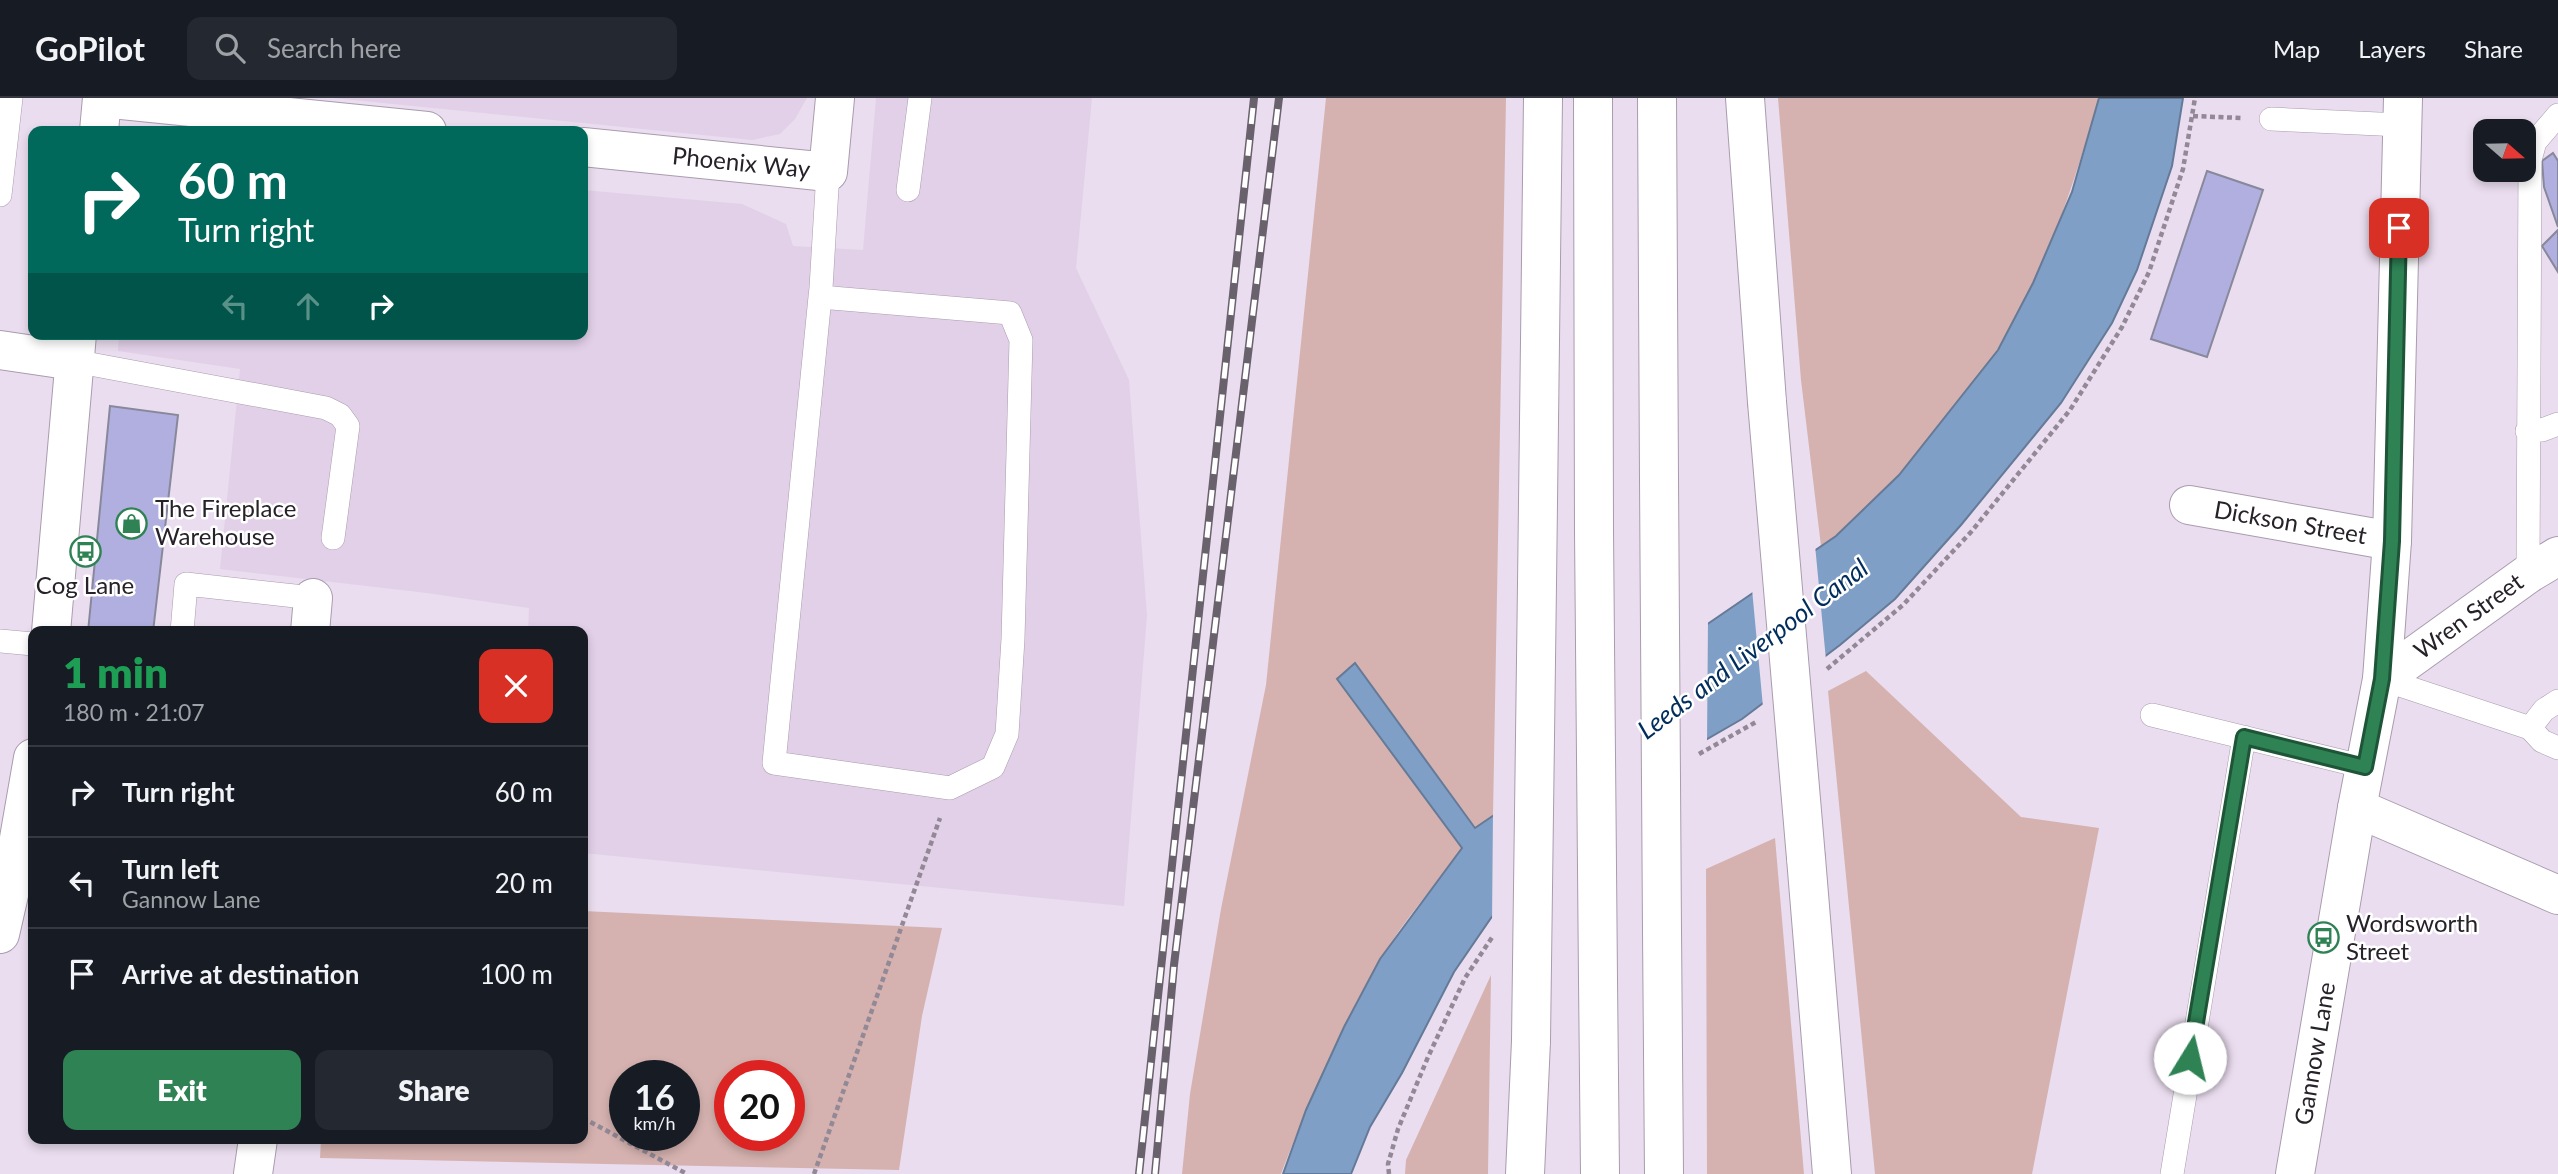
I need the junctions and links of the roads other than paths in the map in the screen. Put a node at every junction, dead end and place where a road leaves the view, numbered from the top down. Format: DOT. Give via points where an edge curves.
graph roads {
  1 [pos="12,98"];
  2 [pos="102,98"];
  3 [pos="835,98"];
  4 [pos="920,98"];
  5 [pos="1543,98"];
  6 [pos="1593,98"];
  7 [pos="1657,98"];
  8 [pos="1745,98"];
  9 [pos="2402,112"];
  10 [pos="2558,115"];
  11 [pos="2270,119"];
  12 [pos="99,126"];
  13 [pos="378,126"];
  14 [pos="588,148"];
  15 [pos="828,172"];
  16 [pos="908,190"];
  17 [pos="0,195"];
  18 [pos="820,297"];
  19 [pos="75,348"];
  20 [pos="0,351"];
  21 [pos="2558,424"];
  22 [pos="2527,431"];
  23 [pos="2189,505"];
  24 [pos="333,538"];
  25 [pos="2392,541"];
  26 [pos="2543,565"];
  27 [pos="312,615"];
  28 [pos="52,626"];
  29 [pos="182,626"];
  30 [pos="0,641"];
  31 [pos="28,644"];
  32 [pos="2382,679"];
  33 [pos="2558,701"];
  34 [pos="2152,715"];
  35 [pos="2530,729"];
  36 [pos="2244,737"];
  37 [pos="2558,748"];
  38 [pos="2365,767"];
  39 [pos="2357,808"];
  40 [pos="28,818"];
  41 [pos="22,891"];
  42 [pos="2558,895"];
  43 [pos="0,934"];
  44 [pos="257,1144"];
  45 [pos="253,1174"];
  46 [pos="1525,1174"];
  47 [pos="1600,1174"];
  48 [pos="1664,1174"];
  49 [pos="1832,1174"];
  50 [pos="2172,1174"];
  51 [pos="2295,1174"];
  1 -- 17 [label="lane"];
  2 -- 12 [label="main road"];
  2 -- 13 [label="main road"];
  3 -- 15 [label="main road, Phoenix Way"];
  4 -- 16 [label="lane"];
  5 -- 46 [label="main road, bridge" via="1531,1041"];
  6 -- 47 [label="main road, bridge"];
  7 -- 48 [label="main road, bridge"];
  8 -- 49 [label="main road, bridge"];
  9 -- 11 [label="lane"];
  9 -- 25 [label="main road, Gannow Lane"];
  10 -- 22 [label="lane" via="2535,142 2530,160"];
  14 -- 15 [label="main road, Phoenix Way"];
  15 -- 18 [label="lane"];
  18 -- 18 [label="lane" via="774,763 950,788 993,767 1007,734 1021,340 1010,313"];
  19 -- 20 [label="main road"];
  19 -- 24 [label="lane" via="340,415 348,426"];
  19 -- 28 [label="main road"];
  21 -- 22 [label="lane"];
  22 -- 26 [label="lane"];
  23 -- 25 [label="main road, Dickson Street"];
  25 -- 32 [label="main road, Gannow Lane"];
  26 -- 32 [label="main road, Wren Street"];
  27 -- 29 [label="lane" via="186,584"];
  30 -- 31 [label="lane"];
  32 -- 35 [label="lane"];
  32 -- 38 [label="main road, Gannow Lane"];
  33 -- 35 [label="lane" via="2544,710"];
  34 -- 36 [label="lane"];
  35 -- 37 [label="lane"];
  36 -- 38 [label="lane"];
  36 -- 50 [label="lane"];
  38 -- 39 [label="main road, Gannow Lane"];
  39 -- 42 [label="main road"];
  39 -- 51 [label="main road, Gannow Lane"];
  40 -- 41 [label="main road"];
  41 -- 43 [label="main road"];
  44 -- 45 [label="main road"];
}
